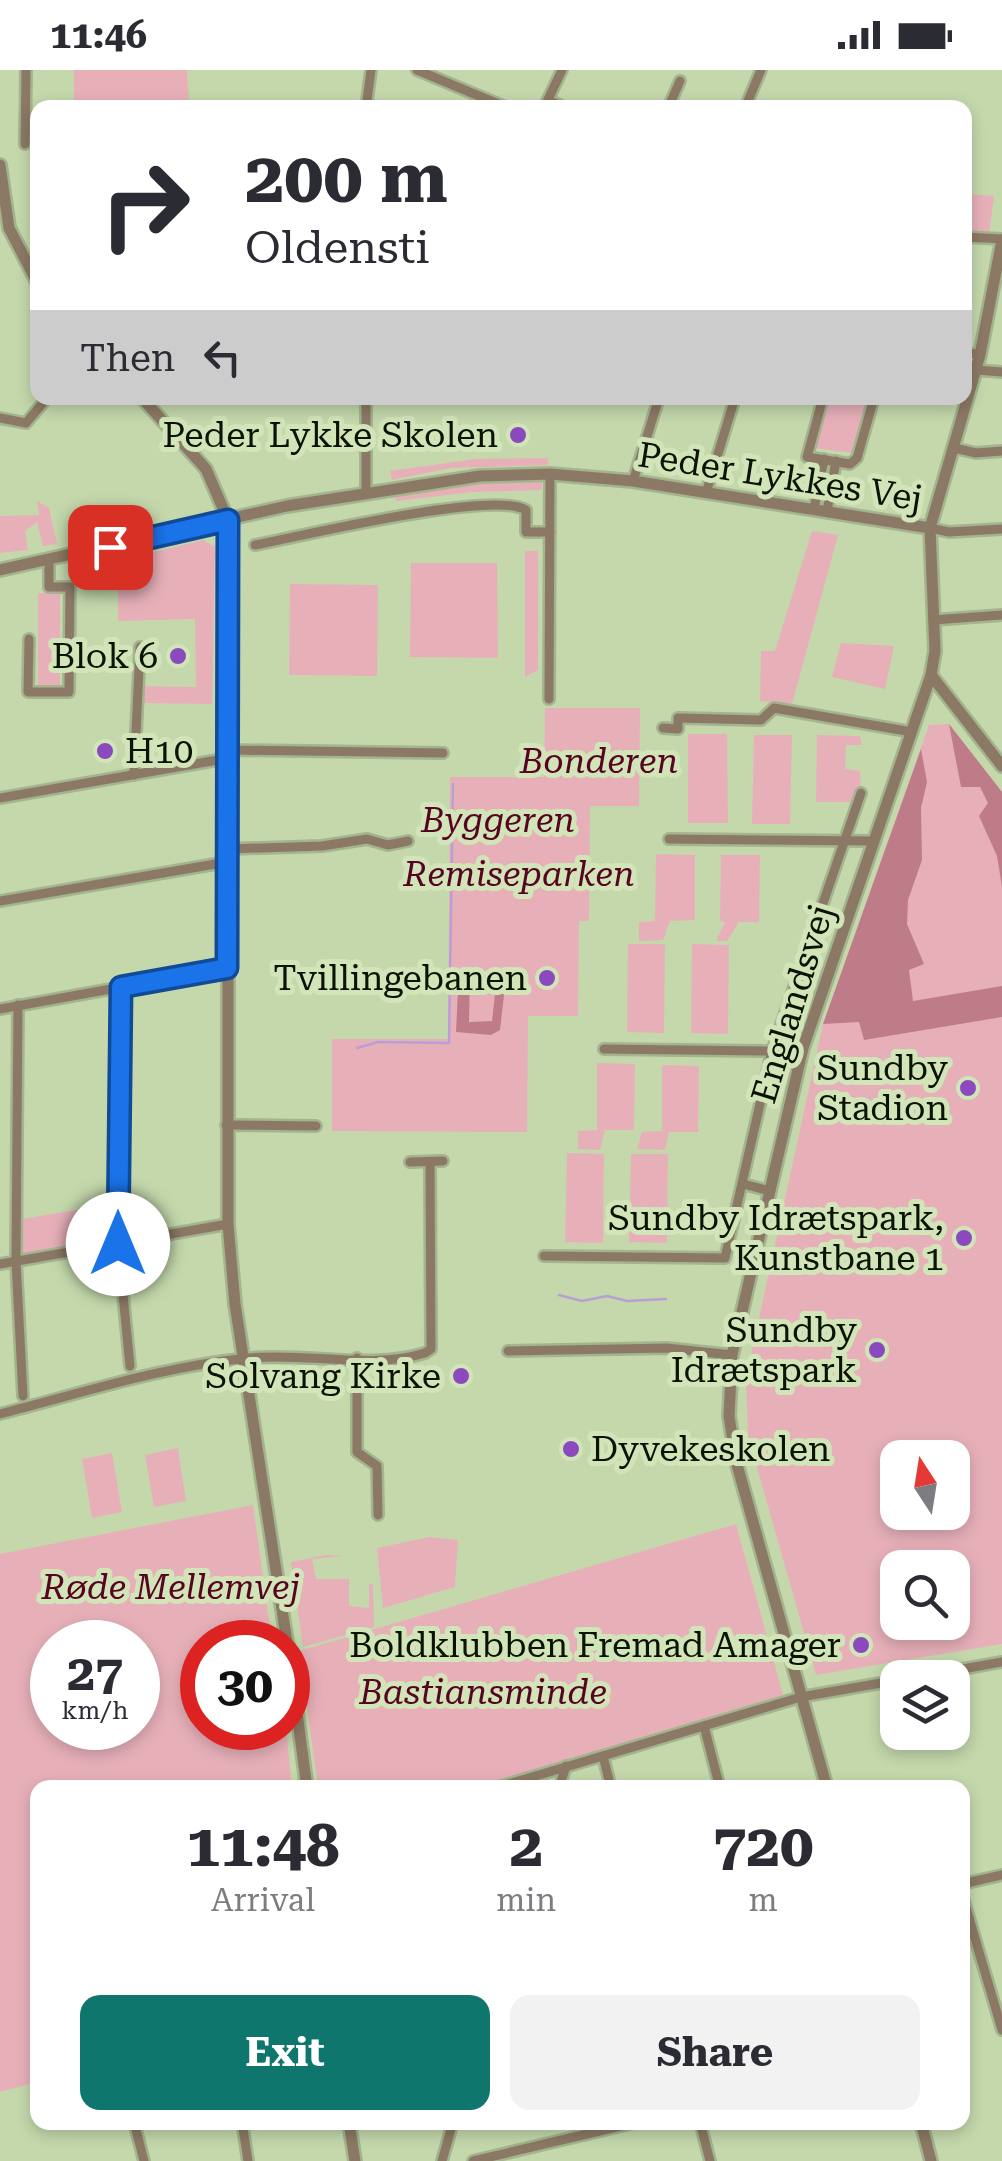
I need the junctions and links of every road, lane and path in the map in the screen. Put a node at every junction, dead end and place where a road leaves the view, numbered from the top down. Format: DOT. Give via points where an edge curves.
graph roads {
  1 [pos="26,70"];
  2 [pos="371,70"];
  3 [pos="417,70"];
  4 [pos="562,70"];
  5 [pos="761,70"];
  6 [pos="680,81"];
  7 [pos="367,100"];
  8 [pos="489,100"];
  9 [pos="548,100"];
  10 [pos="672,100"];
  11 [pos="748,100"];
  12 [pos="24,144"];
  13 [pos="0,166"];
  14 [pos="972,238"];
  15 [pos="1002,240"];
  16 [pos="30,269"];
  17 [pos="972,354"];
  18 [pos="980,356"];
  19 [pos="976,370"];
  20 [pos="1002,372"];
  21 [pos="972,384"];
  22 [pos="41,405"];
  23 [pos="148,405"];
  24 [pos="366,405"];
  25 [pos="657,405"];
  26 [pos="733,405"];
  27 [pos="821,405"];
  28 [pos="872,405"];
  29 [pos="966,405"];
  30 [pos="0,418"];
  31 [pos="954,448"];
  32 [pos="1002,451"];
  33 [pos="824,460"];
  34 [pos="836,462"];
  35 [pos="550,474"];
  36 [pos="634,481"];
  37 [pos="366,492"];
  38 [pos="706,492"];
  39 [pos="820,510"];
  40 [pos="228,520"];
  41 [pos="930,528"];
  42 [pos="1002,529"];
  43 [pos="550,532"];
  44 [pos="255,545"];
  45 [pos="49,560"];
  46 [pos="0,570"];
  47 [pos="1002,615"];
  48 [pos="933,620"];
  49 [pos="29,639"];
  50 [pos="140,647"];
  51 [pos="931,676"];
  52 [pos="549,699"];
  53 [pos="663,728"];
  54 [pos="912,732"];
  55 [pos="228,754"];
  56 [pos="443,754"];
  57 [pos="1002,766"];
  58 [pos="134,776"];
  59 [pos="861,793"];
  60 [pos="0,798"];
  61 [pos="669,839"];
  62 [pos="844,840"];
  63 [pos="408,841"];
  64 [pos="874,841"];
  65 [pos="227,856"];
  66 [pos="0,901"];
  67 [pos="227,968"];
  68 [pos="121,987"];
  69 [pos="18,1005"];
  70 [pos="0,1008"];
  71 [pos="604,1049"];
  72 [pos="772,1051"];
  73 [pos="226,1126"];
  74 [pos="316,1126"];
  75 [pos="410,1162"];
  76 [pos="430,1162"];
  77 [pos="443,1162"];
  78 [pos="743,1184"];
  79 [pos="770,1191"];
  80 [pos="228,1224"];
  81 [pos="118,1244"];
  82 [pos="544,1256"];
  83 [pos="16,1262"];
  84 [pos="0,1264"];
  85 [pos="508,1351"];
  86 [pos="732,1355"];
  87 [pos="243,1358"];
  88 [pos="357,1358"];
  89 [pos="130,1366"];
  90 [pos="24,1396"];
  91 [pos="0,1414"];
  92 [pos="378,1515"];
  93 [pos="283,1620"];
  94 [pos="1002,1662"];
  95 [pos="970,1668"];
  96 [pos="880,1683"];
  97 [pos="801,1697"];
  98 [pos="704,1726"];
  99 [pos="302,1750"];
  100 [pos="603,1756"];
  101 [pos="566,1766"];
  102 [pos="306,1780"];
  103 [pos="521,1780"];
  104 [pos="562,1780"];
  105 [pos="609,1780"];
  106 [pos="718,1780"];
  107 [pos="825,1780"];
  108 [pos="1002,1876"];
  109 [pos="970,1882"];
  110 [pos="970,1921"];
  111 [pos="1002,2030"];
  112 [pos="136,2130"];
  113 [pos="243,2130"];
  114 [pos="349,2130"];
  115 [pos="451,2130"];
  116 [pos="604,2130"];
  117 [pos="702,2130"];
  118 [pos="922,2130"];
  119 [pos="144,2161"];
  120 [pos="248,2161"];
  121 [pos="354,2161"];
  122 [pos="442,2161"];
  123 [pos="472,2161"];
  124 [pos="710,2161"];
  125 [pos="931,2161"];
  1 -- 12 [label="street"];
  2 -- 7 [label="street"];
  3 -- 8 [label="street"];
  4 -- 9 [label="street"];
  5 -- 11 [label="street"];
  6 -- 10 [label="street"];
  13 -- 16 [label="street" via="9,228"];
  14 -- 15 [label="street"];
  15 -- 18 [label="street, Englandsvej"];
  17 -- 18 [label="street"];
  18 -- 19 [label="street, Englandsvej"];
  19 -- 20 [label="street"];
  19 -- 21 [label="street, Englandsvej"];
  22 -- 30 [label="street" via="26,423"];
  23 -- 40 [label="street" via="206,469"];
  24 -- 37 [label="street"];
  25 -- 36 [label="street"];
  26 -- 38 [label="street"];
  27 -- 33 [label="street" via="807,457"];
  28 -- 34 [label="street" via="857,458"];
  29 -- 31 [label="street, Englandsvej"];
  31 -- 32 [label="street"];
  31 -- 41 [label="street, Englandsvej"];
  33 -- 34 [label="street"];
  33 -- 39 [label="street"];
  34 -- 39 [label="street"];
  35 -- 36 [label="street, Peder Lykkes Vej"];
  35 -- 37 [label="street, Peder Lykkes Vej"];
  35 -- 43 [label="street"];
  36 -- 38 [label="street, Peder Lykkes Vej"];
  37 -- 40 [label="street, Peder Lykkes Vej"];
  38 -- 39 [label="street, Peder Lykkes Vej"];
  39 -- 41 [label="street, Peder Lykkes Vej"];
  40 -- 45 [label="street, Peder Lykkes Vej"];
  40 -- 55 [label="street"];
  41 -- 42 [label="street, Peder Lykkes Vej"];
  41 -- 48 [label="street, Englandsvej"];
  43 -- 44 [label="street" via="526,532 526,510 506,506 419,513"];
  43 -- 52 [label="street"];
  45 -- 46 [label="street, Peder Lykkes Vej"];
  45 -- 49 [label="street" via="49,586 70,587 70,692 28,692"];
  47 -- 48 [label="street"];
  48 -- 51 [label="street, Englandsvej"];
  50 -- 58 [label="street"];
  51 -- 54 [label="street, Englandsvej"];
  51 -- 57 [label="street"];
  53 -- 54 [label="street" via="678,728 678,718 760,720 774,708"];
  54 -- 64 [label="street, Englandsvej"];
  55 -- 56 [label="street"];
  55 -- 58 [label="street"];
  55 -- 65 [label="street"];
  58 -- 60 [label="street"];
  59 -- 62 [label="street"];
  61 -- 62 [label="street"];
  62 -- 64 [label="street"];
  62 -- 72 [label="street"];
  63 -- 65 [label="street" via="367,839"];
  64 -- 79 [label="street, Englandsvej" via="803,1048"];
  65 -- 66 [label="street"];
  65 -- 67 [label="street"];
  67 -- 68 [label="street"];
  67 -- 73 [label="street"];
  68 -- 69 [label="street"];
  68 -- 81 [label="street"];
  69 -- 70 [label="street"];
  69 -- 83 [label="street"];
  71 -- 72 [label="street"];
  72 -- 78 [label="street"];
  73 -- 74 [label="street"];
  73 -- 80 [label="street"];
  75 -- 76 [label="street"];
  76 -- 77 [label="street"];
  76 -- 88 [label="street" via="431,1349 404,1359"];
  78 -- 79 [label="street"];
  78 -- 82 [label="street" via="725,1258"];
  79 -- 86 [label="street, Englandsvej"];
  80 -- 81 [label="street"];
  80 -- 87 [label="street"];
  81 -- 83 [label="street"];
  81 -- 89 [label="street"];
  83 -- 84 [label="street"];
  83 -- 90 [label="street"];
  85 -- 86 [label="street" via="667,1348"];
  86 -- 97 [label="street, Englandsvej" via="729,1416 736,1461"];
  87 -- 88 [label="street"];
  87 -- 91 [label="street"];
  87 -- 93 [label="street"];
  88 -- 92 [label="street" via="357,1452 378,1470"];
  94 -- 95 [label="street"];
  96 -- 97 [label="street"];
  97 -- 98 [label="street"];
  97 -- 107 [label="street, Englandsvej"];
  98 -- 100 [label="street"];
  98 -- 106 [label="street"];
  99 -- 102 [label="street"];
  100 -- 101 [label="street"];
  100 -- 105 [label="street"];
  101 -- 103 [label="street"];
  101 -- 104 [label="street"];
  108 -- 109 [label="street"];
  110 -- 111 [label="street"];
  112 -- 119 [label="street"];
  113 -- 120 [label="street"];
  114 -- 121 [label="street"];
  115 -- 122 [label="street"];
  116 -- 123 [label="street"];
  117 -- 124 [label="street"];
  118 -- 125 [label="street"];
}
